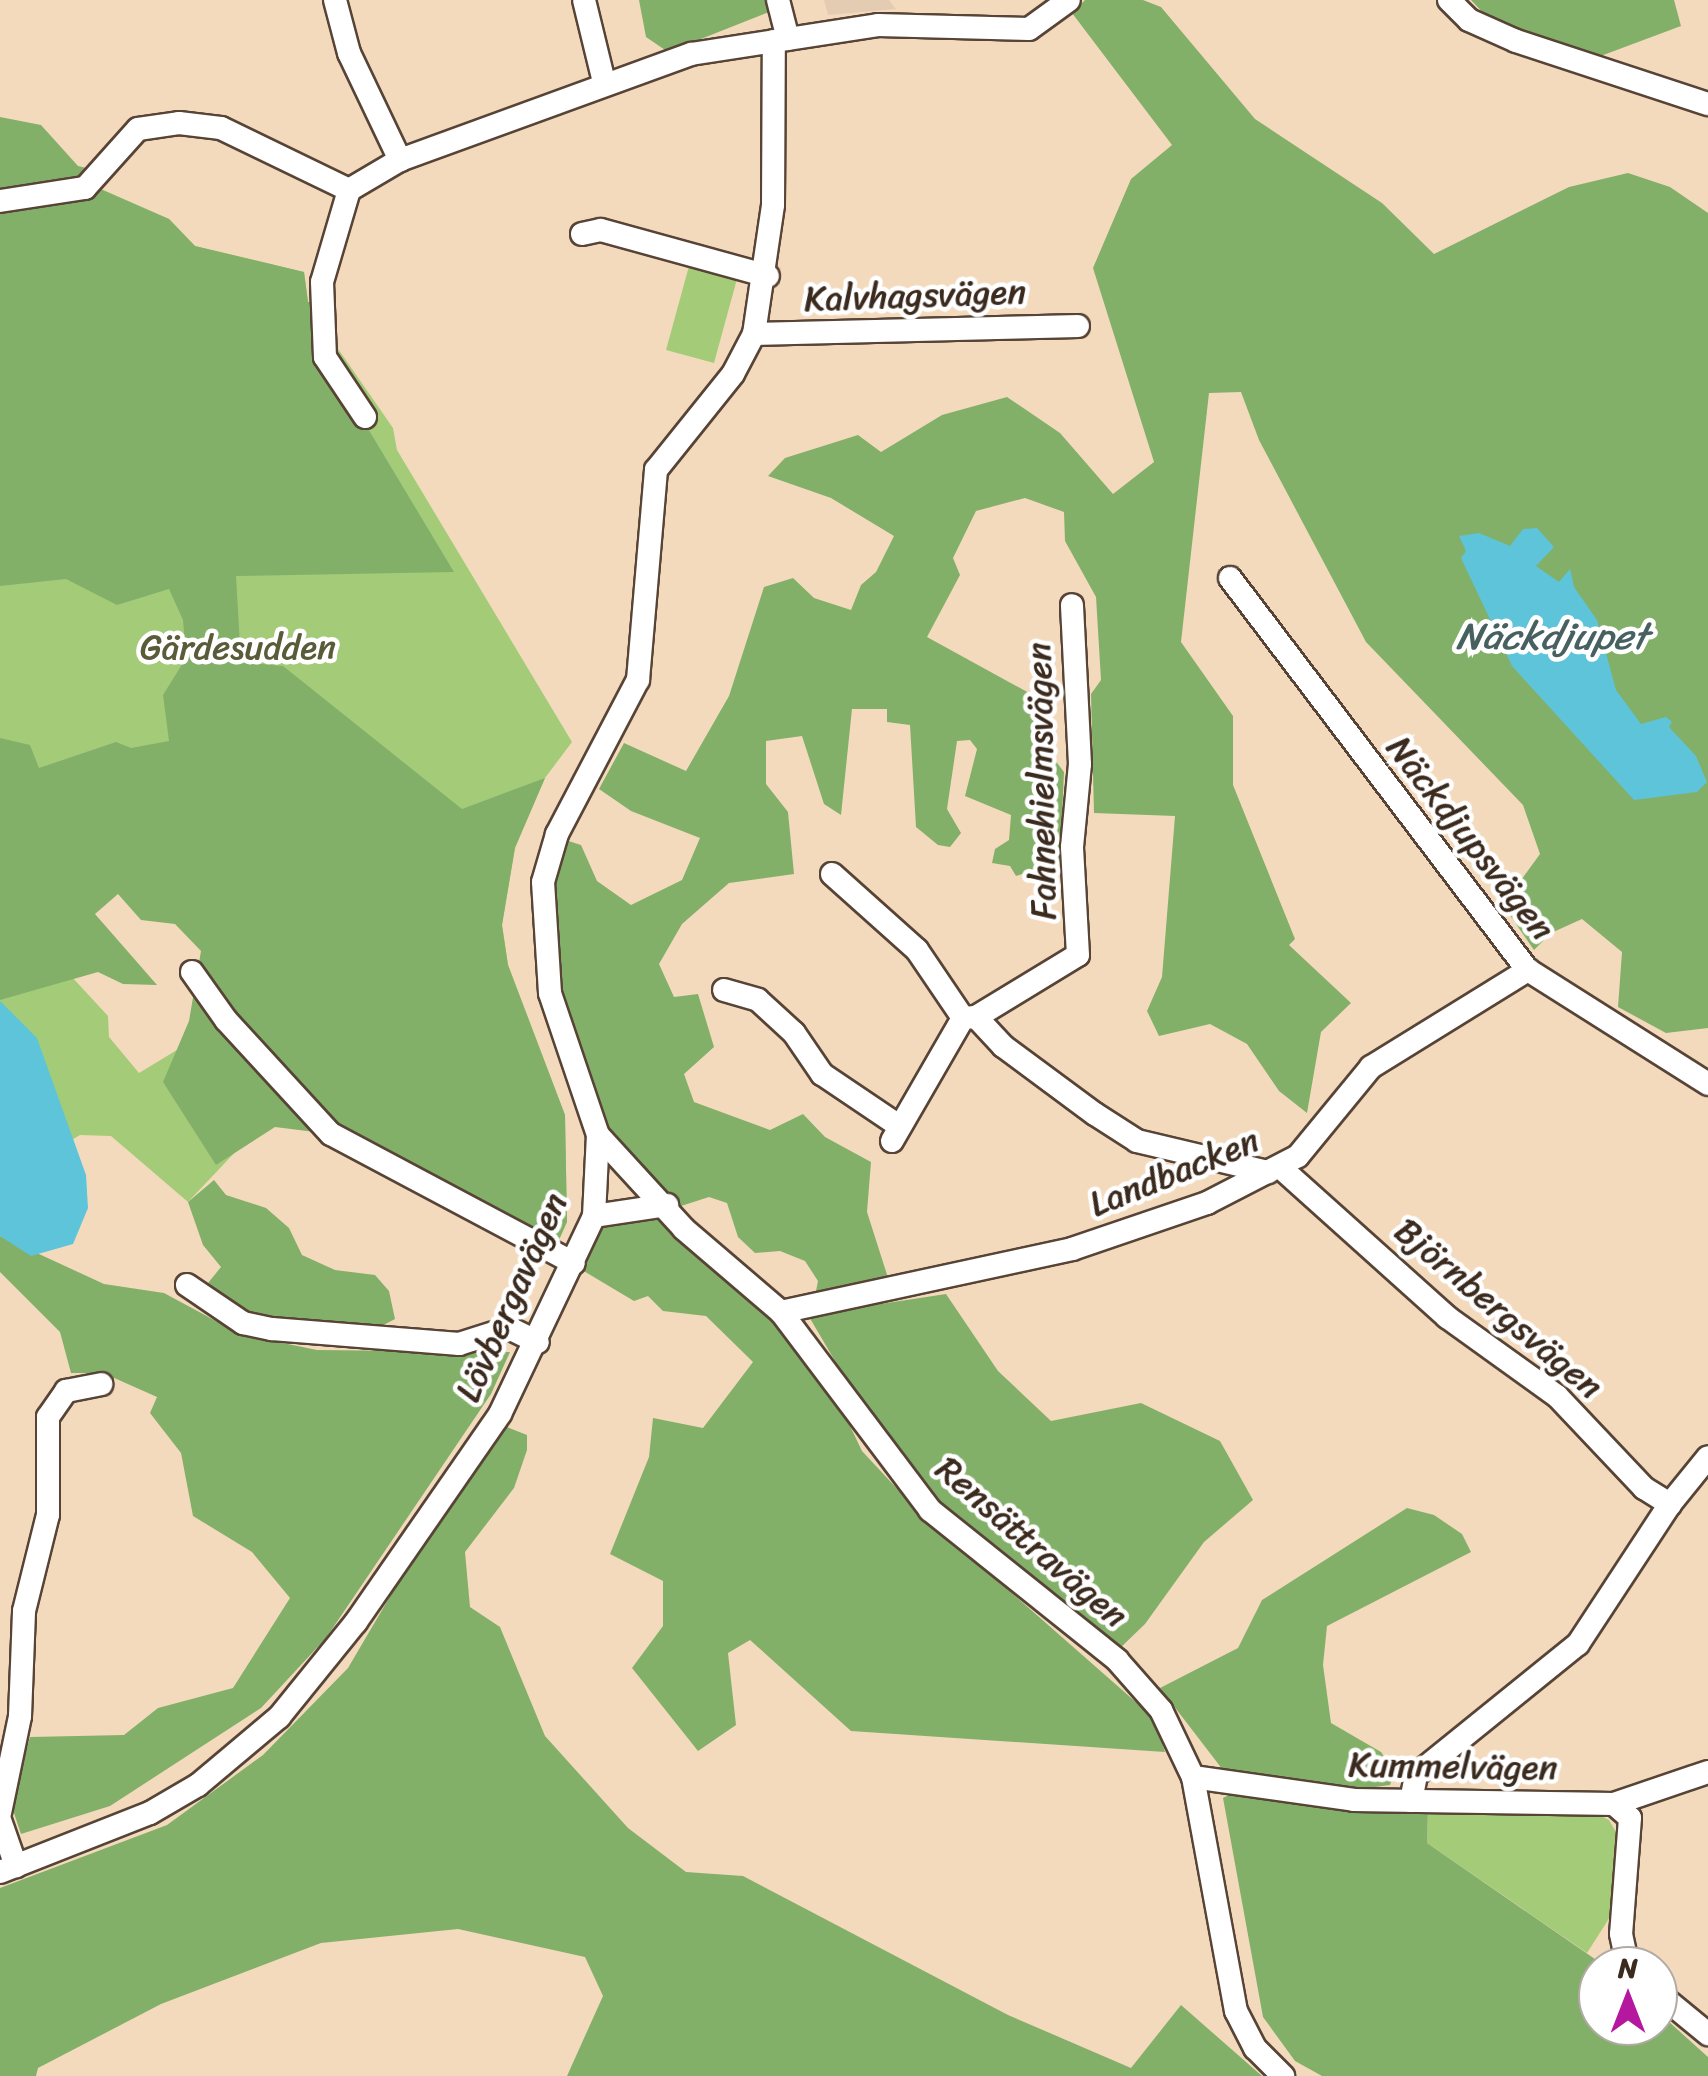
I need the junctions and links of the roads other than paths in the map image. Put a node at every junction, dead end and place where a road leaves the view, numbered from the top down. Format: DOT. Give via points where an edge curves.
graph roads {
  1 [pos="335,0"];
  2 [pos="584,0"];
  3 [pos="778,0"];
  4 [pos="1069,0"];
  5 [pos="1449,0"];
  6 [pos="781,40"];
  7 [pos="604,82"];
  8 [pos="1708,104"];
  9 [pos="400,160"];
  10 [pos="349,190"];
  11 [pos="0,201"];
  12 [pos="582,234"];
  13 [pos="768,276"];
  14 [pos="1078,326"];
  15 [pos="754,334"];
  16 [pos="364,416"];
  17 [pos="1230,578"];
  18 [pos="1072,606"];
  19 [pos="832,874"];
  20 [pos="1528,970"];
  21 [pos="192,972"];
  22 [pos="724,990"];
  23 [pos="970,1018"];
  24 [pos="1708,1084"];
  25 [pos="598,1135"];
  26 [pos="1274,1170"];
  27 [pos="668,1206"];
  28 [pos="594,1216"];
  29 [pos="574,1263"];
  30 [pos="187,1285"];
  31 [pos="781,1312"];
  32 [pos="538,1342"];
  33 [pos="101,1384"];
  34 [pos="1708,1458"];
  35 [pos="1670,1504"];
  36 [pos="11,1659"];
  37 [pos="1708,1772"];
  38 [pos="1193,1778"];
  39 [pos="1411,1801"];
  40 [pos="1614,1804"];
  41 [pos="0,1816"];
  42 [pos="8,1869"];
  43 [pos="1624,1946"];
  44 [pos="1678,2009"];
  45 [pos="1708,2034"];
  46 [pos="1283,2076"];
  1 -- 9 [label="street" via="349,53"];
  2 -- 7 [label="street"];
  3 -- 6 [label="street, Lövbergavägen"];
  4 -- 6 [label="street" via="1029,29 902,24"];
  5 -- 8 [label="street" via="1469,20 1516,41"];
  6 -- 7 [label="street" via="691,54"];
  6 -- 13 [label="street, Lövbergavägen"];
  7 -- 9 [label="street"];
  9 -- 10 [label="street"];
  10 -- 11 [label="street" via="222,128 179,123 138,129 85,188"];
  10 -- 16 [label="street" via="322,282 325,357"];
  12 -- 13 [label="street" via="601,230"];
  13 -- 15 [label="street, Lövbergavägen"];
  14 -- 15 [label="street, Kalvhagsvägen"];
  15 -- 25 [label="street, Lövbergavägen" via="733,374 656,470 638,680 557,834 543,882 550,993"];
  17 -- 20 [label="street, Näckdjupsvägen"];
  18 -- 23 [label="street, Fahnehielmsvägen" via="1080,764 1072,847 1078,955"];
  19 -- 23 [label="street, Björnbergsvägen" via="917,950"];
  20 -- 24 [label="street, Näckdjupsvägen"];
  20 -- 26 [label="street, Landbacken" via="1371,1067 1322,1130"];
  21 -- 29 [label="street" via="331,1134"];
  22 -- 23 [label="street, Fahnehielmsvägen" via="758,1000 794,1033 822,1074 895,1134"];
  23 -- 26 [label="street, Björnbergsvägen" via="1137,1141"];
  25 -- 27 [label="street, Rensättravägen"];
  25 -- 28 [label="street, Lövbergavägen"];
  26 -- 31 [label="street, Landbacken" via="1136,1232"];
  26 -- 35 [label="street, Björnbergsvägen" via="1447,1317 1556,1396 1644,1488"];
  27 -- 28 [label="street"];
  27 -- 31 [label="street, Rensättravägen" via="684,1229"];
  28 -- 29 [label="street, Lövbergavägen"];
  29 -- 32 [label="street, Lövbergavägen"];
  30 -- 32 [label="street" via="243,1322 272,1329 460,1344 509,1328"];
  31 -- 38 [label="street, Rensättravägen" via="930,1510 1128,1672 1161,1710"];
  32 -- 42 [label="street, Lövbergavägen" via="500,1414 356,1622 279,1718 198,1786 150,1813"];
  33 -- 36 [label="street" via="66,1391 51,1405 48,1515"];
  34 -- 35 [label="street"];
  35 -- 39 [label="street" via="1598,1618 1550,1672 1416,1775"];
  36 -- 41 [label="street" via="20,1716"];
  37 -- 40 [label="street, Kummelvägen"];
  38 -- 39 [label="street, Kummelvägen" via="1300,1796"];
  38 -- 46 [label="street, Rensättravägen" via="1236,2010 1255,2048"];
  39 -- 40 [label="street, Kummelvägen"];
  40 -- 43 [label="street" via="1630,1818"];
  41 -- 42 [label="street"];
  44 -- 45 [label="street"];
}
